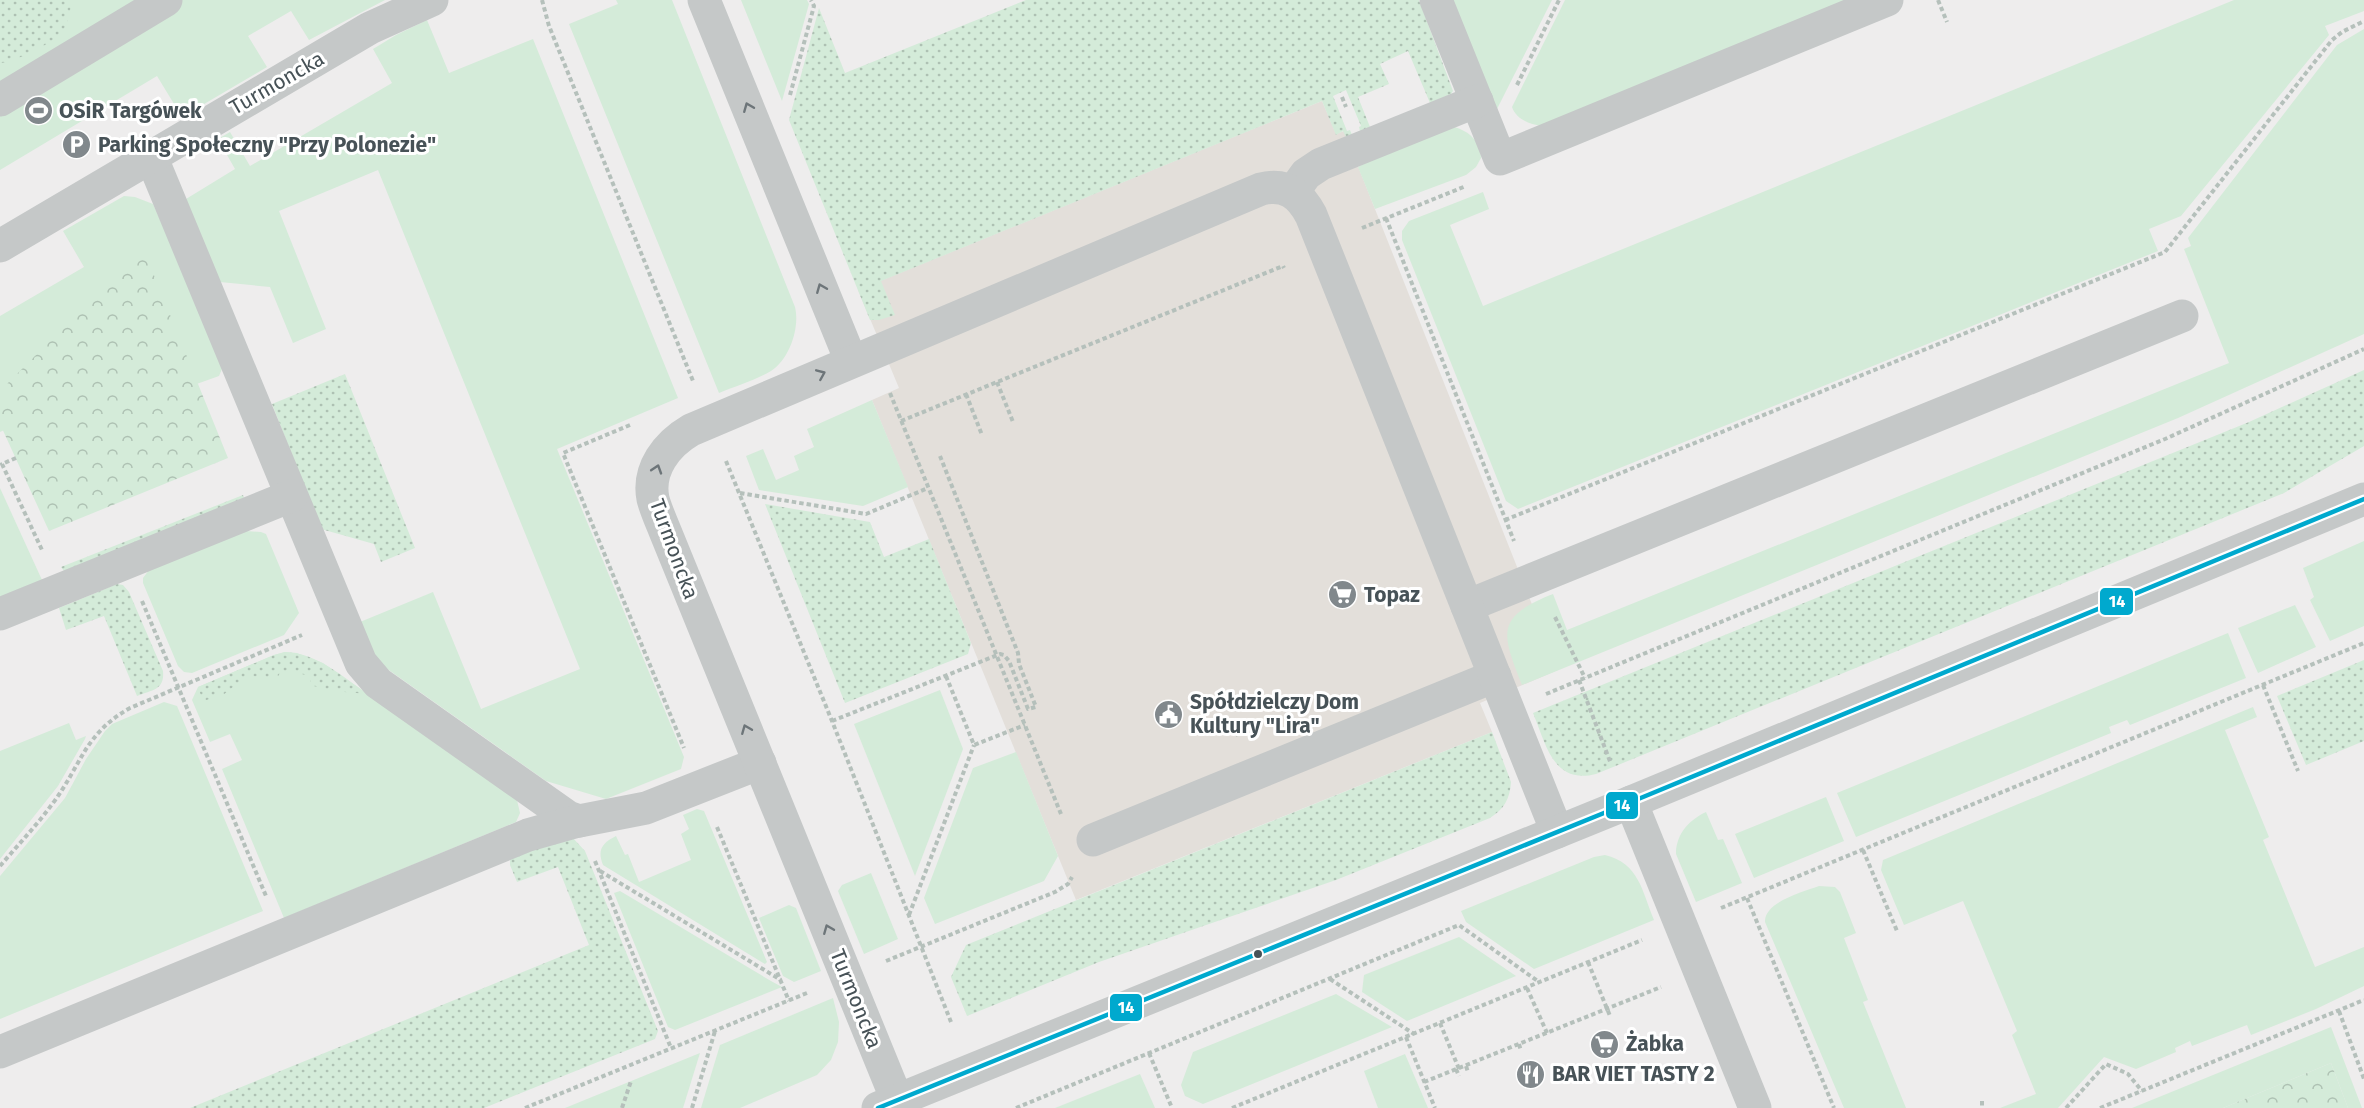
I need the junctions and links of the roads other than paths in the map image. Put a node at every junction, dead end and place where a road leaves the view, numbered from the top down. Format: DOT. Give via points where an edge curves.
graph roads {
  1 [pos="166,0"];
  2 [pos="432,0"];
  3 [pos="704,0"];
  4 [pos="1436,0"];
  5 [pos="1887,0"];
  6 [pos="0,100"];
  7 [pos="1477,101"];
  8 [pos="151,156"];
  9 [pos="1293,192"];
  10 [pos="0,246"];
  11 [pos="2182,316"];
  12 [pos="863,357"];
  13 [pos="291,496"];
  14 [pos="2364,499"];
  15 [pos="1467,606"];
  16 [pos="0,614"];
  17 [pos="1495,676"];
  18 [pos="760,763"];
  19 [pos="1630,802"];
  20 [pos="579,821"];
  21 [pos="1079,832"];
  22 [pos="1557,832"];
  23 [pos="0,1052"];
  24 [pos="888,1104"];
  25 [pos="1755,1108"];
  1 -- 6 [label="street"];
  2 -- 8 [label="street, Turmoncka" via="364,32"];
  12 -- 3 [label="street, one-way"];
  4 -- 7 [label="street"];
  5 -- 7 [label="street" via="1500,159"];
  7 -- 9 [label="street" via="1321,164 1306,174"];
  8 -- 10 [label="street, Turmoncka"];
  8 -- 13 [label="street"];
  9 -- 12 [label="street, Turmoncka" via="1277,186 1261,189"];
  9 -- 15 [label="street" via="1311,215"];
  11 -- 15 [label="street"];
  18 -- 12 [label="street, Turmoncka, one-way" via="658,513 653,499 655,471 669,446 691,430"];
  13 -- 16 [label="street"];
  13 -- 20 [label="street" via="367,672 568,817"];
  14 -- 19 [label="street"];
  15 -- 17 [label="street"];
  17 -- 21 [label="street"];
  17 -- 22 [label="street"];
  18 -- 20 [label="street" via="645,808"];
  24 -- 18 [label="street, Turmoncka, one-way"];
  19 -- 22 [label="street"];
  19 -- 25 [label="street"];
  20 -- 23 [label="street" via="528,835"];
  22 -- 24 [label="street"];
}
